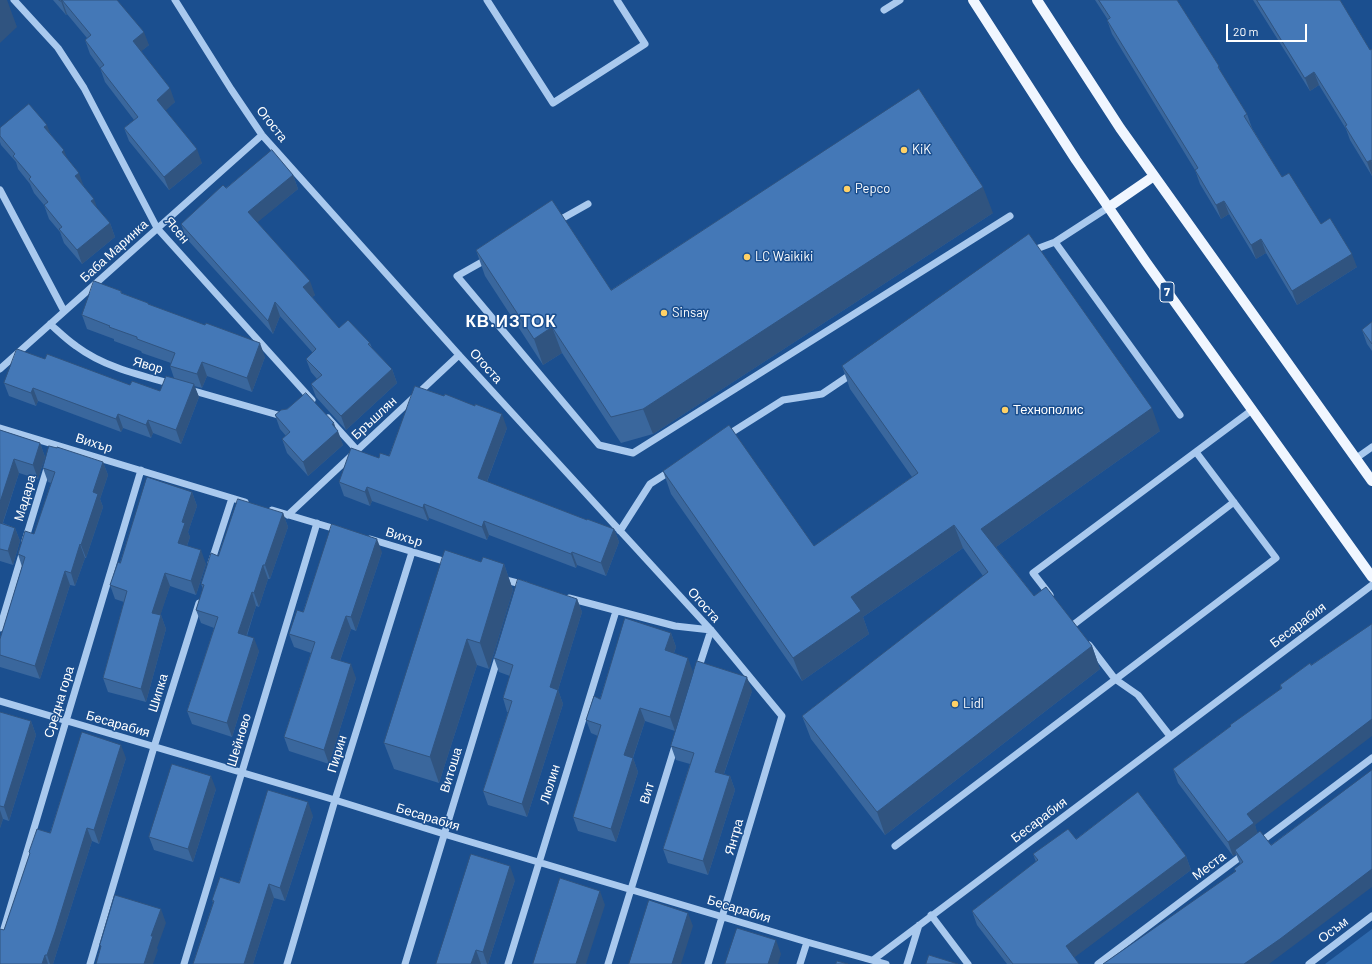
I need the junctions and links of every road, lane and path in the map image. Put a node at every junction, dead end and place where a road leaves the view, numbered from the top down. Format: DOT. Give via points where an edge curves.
graph roads {
  1 [pos="14,0"];
  2 [pos="175,0"];
  3 [pos="487,0"];
  4 [pos="617,0"];
  5 [pos="900,0"];
  6 [pos="973,0"];
  7 [pos="1037,0"];
  8 [pos="884,10"];
  9 [pos="262,135"];
  10 [pos="1154,176"];
  11 [pos="0,190"];
  12 [pos="588,204"];
  13 [pos="1109,206"];
  14 [pos="1010,216"];
  15 [pos="547,227"];
  16 [pos="157,228"];
  17 [pos="1055,242"];
  18 [pos="498,253"];
  19 [pos="1025,255"];
  20 [pos="64,311"];
  21 [pos="50,324"];
  22 [pos="459,355"];
  23 [pos="862,367"];
  24 [pos="0,369"];
  25 [pos="1252,410"];
  26 [pos="295,414"];
  27 [pos="1180,415"];
  28 [pos="0,428"];
  29 [pos="723,438"];
  30 [pos="1372,447"];
  31 [pos="357,450"];
  32 [pos="52,451"];
  33 [pos="1196,452"];
  34 [pos="1355,459"];
  35 [pos="676,467"];
  36 [pos="141,470"];
  37 [pos="1372,481"];
  38 [pos="232,498"];
  39 [pos="1234,502"];
  40 [pos="253,504"];
  41 [pos="267,509"];
  42 [pos="288,515"];
  43 [pos="317,523"];
  44 [pos="620,531"];
  45 [pos="346,532"];
  46 [pos="361,536"];
  47 [pos="412,552"];
  48 [pos="456,565"];
  49 [pos="208,574"];
  50 [pos="492,576"];
  51 [pos="1372,577"];
  52 [pos="520,584"];
  53 [pos="1372,585"];
  54 [pos="535,588"];
  55 [pos="518,592"];
  56 [pos="201,596"];
  57 [pos="565,597"];
  58 [pos="1056,602"];
  59 [pos="616,611"];
  60 [pos="0,628"];
  61 [pos="711,630"];
  62 [pos="500,652"];
  63 [pos="697,676"];
  64 [pos="1115,679"];
  65 [pos="0,701"];
  66 [pos="782,716"];
  67 [pos="66,721"];
  68 [pos="1170,736"];
  69 [pos="678,737"];
  70 [pos="154,747"];
  71 [pos="1372,758"];
  72 [pos="242,773"];
  73 [pos="335,800"];
  74 [pos="444,834"];
  75 [pos="895,846"];
  76 [pos="539,862"];
  77 [pos="630,890"];
  78 [pos="723,916"];
  79 [pos="931,916"];
  80 [pos="1372,916"];
  81 [pos="919,924"];
  82 [pos="0,942"];
  83 [pos="807,942"];
  84 [pos="873,960"];
  85 [pos="90,964"];
  86 [pos="184,964"];
  87 [pos="287,964"];
  88 [pos="405,964"];
  89 [pos="508,964"];
  90 [pos="608,964"];
  91 [pos="708,964"];
  92 [pos="800,964"];
  93 [pos="886,964"];
  94 [pos="907,964"];
  95 [pos="968,964"];
  96 [pos="1098,964"];
  97 [pos="1309,964"];
  1 -- 16 [label="street, Ясен" via="58,48 84,88"];
  2 -- 9 [label="street, Огоста"];
  3 -- 4 [label="street" via="553,103 645,44"];
  5 -- 8 [label="street"];
  6 -- 13 [label="main road, 7" via="1076,160"];
  7 -- 10 [label="main road"];
  9 -- 16 [label="street, Баба Маринка"];
  9 -- 22 [label="street, Огоста"];
  10 -- 13 [label="main road"];
  10 -- 34 [label="main road"];
  11 -- 20 [label="street"];
  12 -- 15 [label="street"];
  13 -- 17 [label="street"];
  13 -- 25 [label="main road, 7"];
  14 -- 18 [label="street" via="633,453 599,445 457,276"];
  16 -- 20 [label="street, Баба Маринка"];
  16 -- 31 [label="street, Ясен"];
  17 -- 19 [label="street"];
  17 -- 27 [label="street"];
  20 -- 21 [label="street, Баба Маринка"];
  21 -- 24 [label="street, Баба Маринка"];
  21 -- 26 [label="street, Явор" via="77,347 99,360 124,370 290,418"];
  22 -- 31 [label="street, Бръшлян"];
  22 -- 44 [label="street, Огоста"];
  23 -- 29 [label="street" via="822,394 783,400"];
  25 -- 33 [label="street"];
  25 -- 51 [label="main road, 7"];
  28 -- 32 [label="street, Вихър"];
  30 -- 34 [label="street"];
  31 -- 42 [label="street, Бръшлян"];
  32 -- 36 [label="street, Вихър"];
  32 -- 60 [label="street, Мадара"];
  33 -- 39 [label="street"];
  33 -- 58 [label="street" via="1033,573"];
  34 -- 37 [label="main road"];
  35 -- 44 [label="street" via="650,484"];
  36 -- 38 [label="street, Вихър"];
  36 -- 67 [label="street, Средна гора"];
  38 -- 40 [label="street, Вихър"];
  38 -- 49 [label="street"];
  39 -- 64 [label="street" via="1076,628"];
  39 -- 64 [label="street" via="1276,558"];
  41 -- 42 [label="street"];
  42 -- 43 [label="street"];
  43 -- 45 [label="street"];
  43 -- 72 [label="street, Шейново"];
  44 -- 61 [label="street, Огоста"];
  46 -- 47 [label="street, Вихър"];
  47 -- 48 [label="street, Вихър"];
  47 -- 73 [label="street, Пирин"];
  50 -- 52 [label="street"];
  52 -- 54 [label="street"];
  52 -- 55 [label="street"];
  53 -- 68 [label="street, Бесарабия"];
  56 -- 70 [label="street, Шипка"];
  57 -- 59 [label="street"];
  59 -- 61 [label="street" via="675,626"];
  59 -- 76 [label="street, Люлин"];
  61 -- 63 [label="street"];
  61 -- 66 [label="street, Огоста"];
  62 -- 74 [label="street, Витоша"];
  64 -- 68 [label="street" via="1138,695"];
  64 -- 75 [label="street"];
  65 -- 67 [label="street, Бесарабия"];
  66 -- 78 [label="street, Янтра"];
  67 -- 70 [label="street, Бесарабия"];
  67 -- 82 [label="street, Средна гора"];
  68 -- 79 [label="street, Бесарабия"];
  69 -- 77 [label="street, Вит"];
  70 -- 72 [label="street, Бесарабия"];
  70 -- 85 [label="street, Шипка"];
  71 -- 96 [label="street, Места"];
  72 -- 73 [label="street, Бесарабия"];
  72 -- 86 [label="street, Шейново"];
  73 -- 74 [label="street, Бесарабия"];
  73 -- 87 [label="street, Пирин"];
  74 -- 76 [label="street, Бесарабия"];
  74 -- 88 [label="street, Витоша"];
  76 -- 77 [label="street, Бесарабия"];
  76 -- 89 [label="street, Люлин"];
  77 -- 78 [label="street, Бесарабия"];
  77 -- 90 [label="street, Вит"];
  78 -- 83 [label="street, Бесарабия"];
  78 -- 91 [label="street, Янтра"];
  79 -- 81 [label="street, Бесарабия"];
  79 -- 95 [label="street"];
  80 -- 97 [label="street, Осъм"];
  81 -- 84 [label="street, Бесарабия"];
  81 -- 94 [label="street"];
  83 -- 84 [label="street, Бесарабия"];
  83 -- 92 [label="street"];
  84 -- 93 [label="street"];
}
